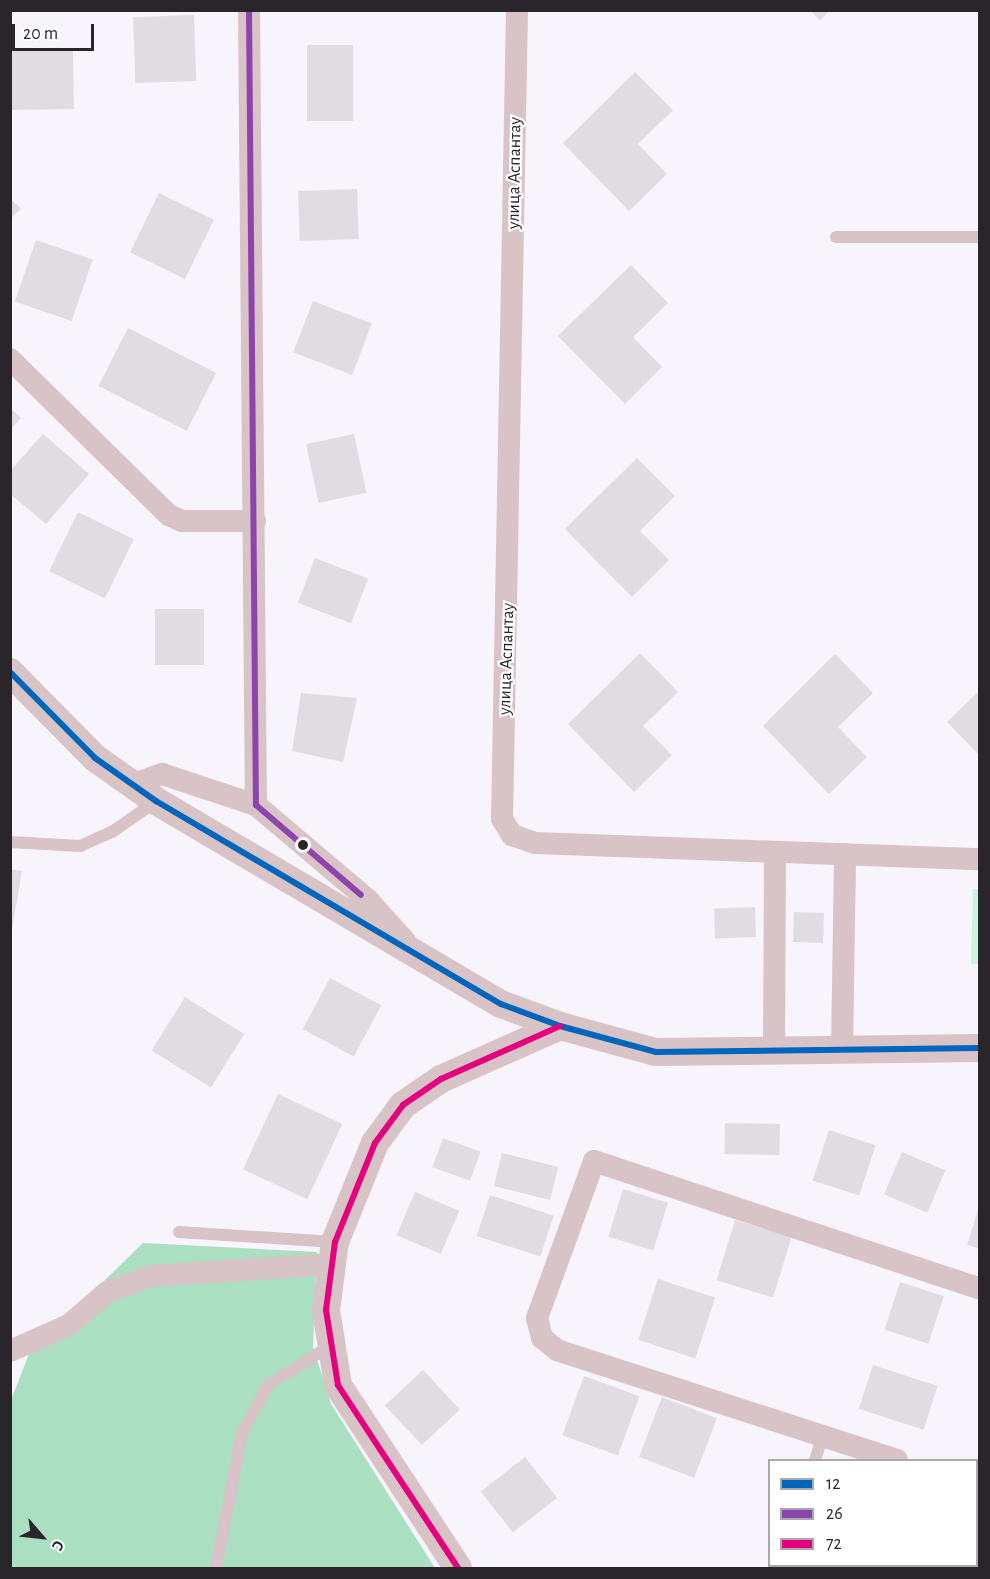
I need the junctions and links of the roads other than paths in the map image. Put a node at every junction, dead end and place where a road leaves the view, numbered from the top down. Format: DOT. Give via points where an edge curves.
graph roads {
  1 [pos="249,10"];
  2 [pos="517,10"];
  3 [pos="836,237"];
  4 [pos="980,237"];
  5 [pos="10,359"];
  6 [pos="255,521"];
  7 [pos="10,672"];
  8 [pos="145,793"];
  9 [pos="256,805"];
  10 [pos="10,842"];
  11 [pos="775,853"];
  12 [pos="845,854"];
  13 [pos="980,859"];
  14 [pos="411,948"];
  15 [pos="560,1026"];
  16 [pos="980,1048"];
  17 [pos="842,1050"];
  18 [pos="774,1051"];
  19 [pos="179,1232"];
  20 [pos="334,1253"];
  21 [pos="980,1289"];
  22 [pos="328,1347"];
  23 [pos="10,1350"];
  24 [pos="823,1436"];
  25 [pos="816,1459"];
  26 [pos="891,1459"];
  27 [pos="216,1569"];
  28 [pos="458,1569"];
  1 -- 6 [label="street"];
  2 -- 11 [label="street, улица Аспантау" via="502,819 512,835 535,843"];
  3 -- 4 [label="lane"];
  5 -- 6 [label="street" via="170,515 182,521"];
  6 -- 9 [label="street"];
  7 -- 8 [label="street" via="95,758"];
  8 -- 9 [label="street" via="162,774"];
  8 -- 10 [label="lane" via="112,832 80,846"];
  8 -- 14 [label="street"];
  9 -- 14 [label="street" via="369,901"];
  11 -- 12 [label="street, улица Аспантау"];
  11 -- 18 [label="street"];
  12 -- 13 [label="street, улица Аспантау"];
  12 -- 17 [label="street"];
  14 -- 15 [label="street" via="501,1004"];
  15 -- 18 [label="street" via="657,1052"];
  15 -- 20 [label="street" via="441,1079 403,1105 375,1143"];
  16 -- 17 [label="street"];
  17 -- 18 [label="street"];
  19 -- 20 [label="lane"];
  20 -- 22 [label="street" via="326,1310"];
  20 -- 23 [label="street" via="151,1276 107,1292 69,1325"];
  21 -- 24 [label="street" via="594,1161 537,1318 542,1338 557,1350"];
  22 -- 27 [label="lane" via="268,1385 242,1433"];
  22 -- 28 [label="street" via="338,1384 354,1414"];
  24 -- 25 [label="lane"];
  24 -- 26 [label="street"];
}
